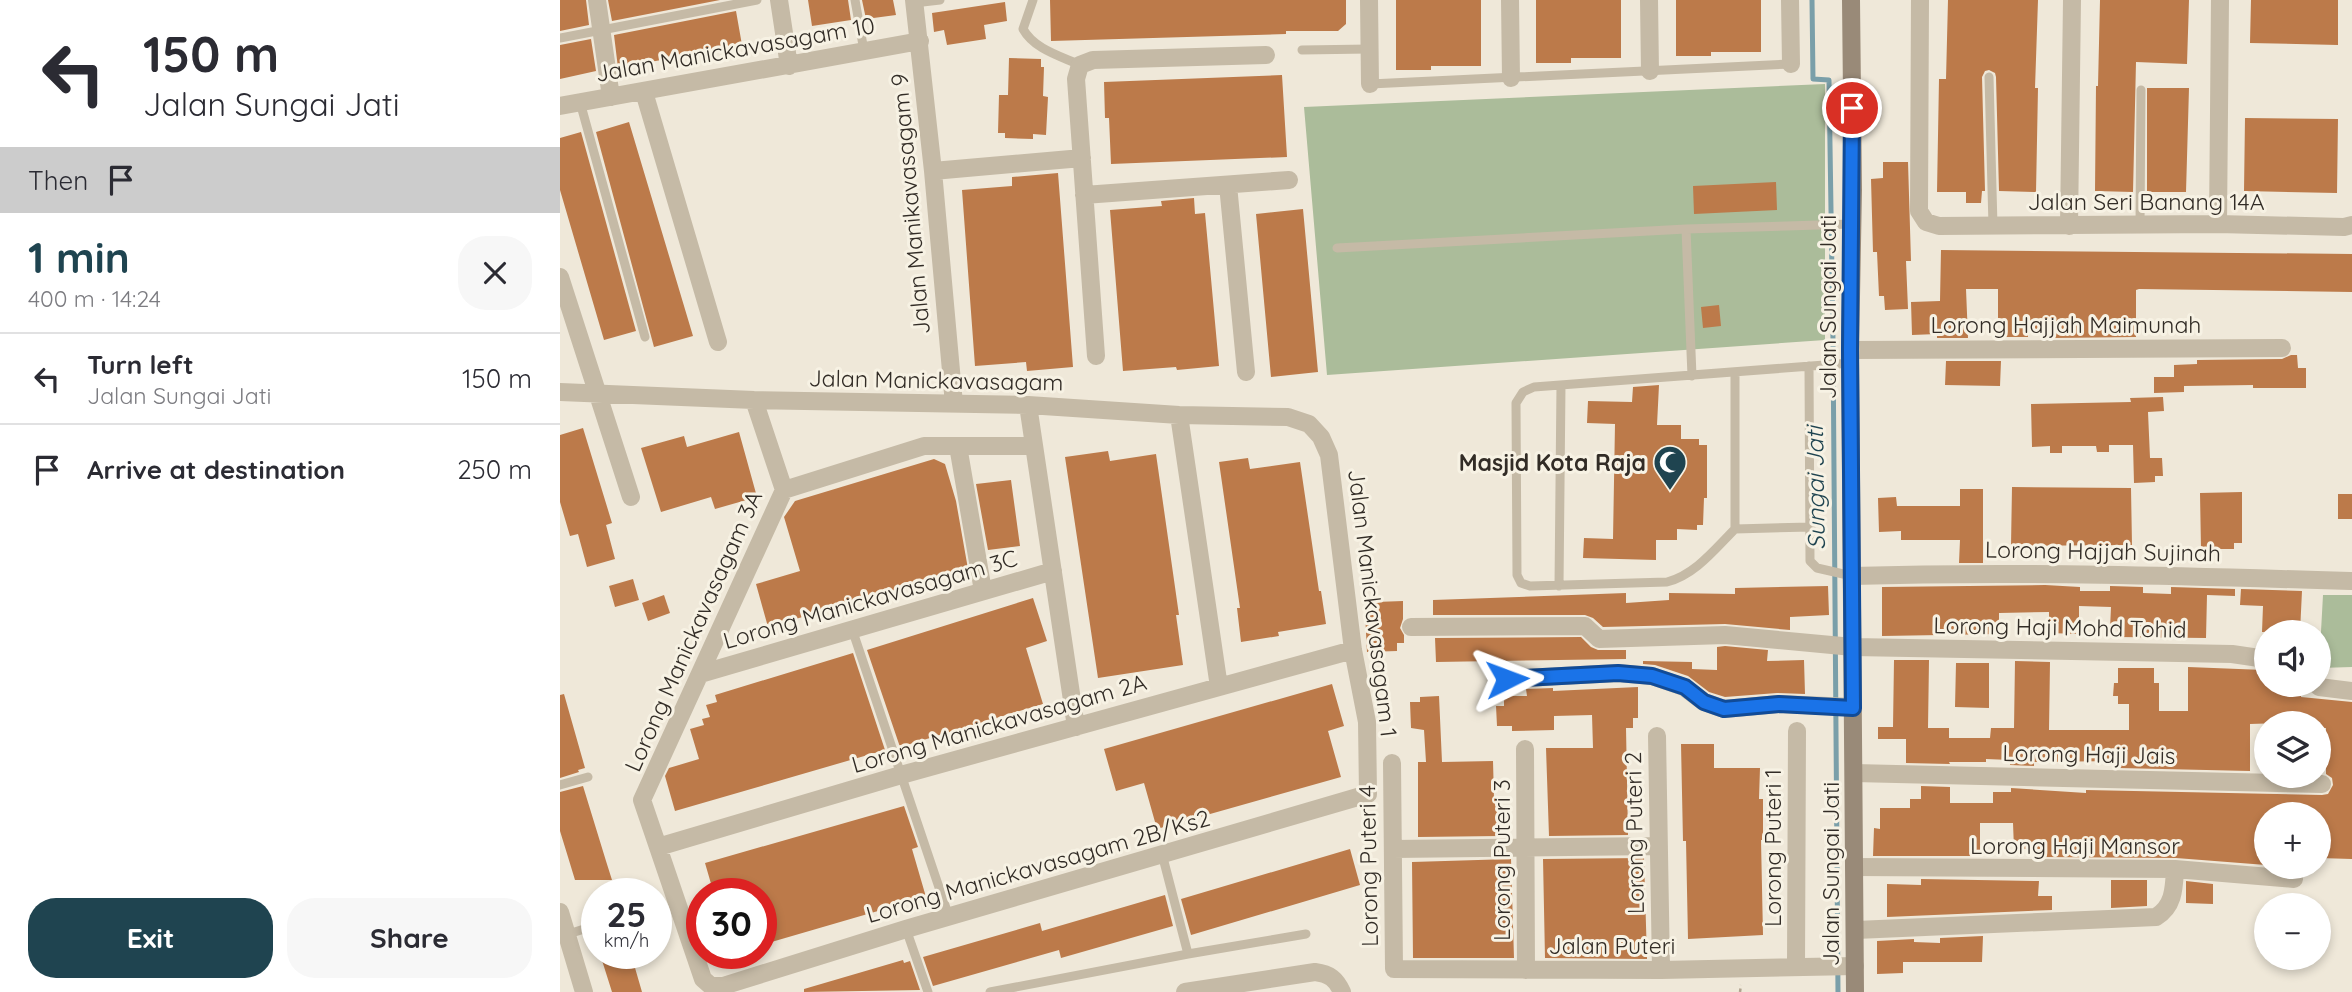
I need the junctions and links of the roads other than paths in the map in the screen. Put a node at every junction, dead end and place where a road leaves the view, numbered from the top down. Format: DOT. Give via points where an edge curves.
graph roads {
  1 [pos="597,0"];
  2 [pos="757,0"];
  3 [pos="779,0"];
  4 [pos="855,0"];
  5 [pos="940,0"];
  6 [pos="1033,0"];
  7 [pos="1369,0"];
  8 [pos="1510,0"];
  9 [pos="1650,0"];
  10 [pos="1790,0"];
  11 [pos="1851,0"];
  12 [pos="1920,0"];
  13 [pos="2072,0"];
  14 [pos="2220,0"];
  15 [pos="914,1"];
  16 [pos="601,30"];
  17 [pos="560,38"];
  18 [pos="919,41"];
  19 [pos="1369,49"];
  20 [pos="1302,50"];
  21 [pos="864,51"];
  22 [pos="1266,55"];
  23 [pos="1791,64"];
  24 [pos="789,66"];
  25 [pos="1650,71"];
  26 [pos="1078,72"];
  27 [pos="1989,77"];
  28 [pos="1511,78"];
  29 [pos="1370,84"];
  30 [pos="2141,90"];
  31 [pos="644,92"];
  32 [pos="611,97"];
  33 [pos="580,102"];
  34 [pos="560,106"];
  35 [pos="1082,158"];
  36 [pos="933,171"];
  37 [pos="1289,180"];
  38 [pos="1228,185"];
  39 [pos="1084,195"];
  40 [pos="1846,224"];
  41 [pos="2218,224"];
  42 [pos="2140,225"];
  43 [pos="2352,225"];
  44 [pos="1993,226"];
  45 [pos="2069,226"];
  46 [pos="1685,229"];
  47 [pos="1337,248"];
  48 [pos="560,277"];
  49 [pos="645,337"];
  50 [pos="718,342"];
  51 [pos="2283,348"];
  52 [pos="1096,356"];
  53 [pos="1847,359"];
  54 [pos="1809,366"];
  55 [pos="1246,372"];
  56 [pos="1735,372"];
  57 [pos="1692,376"];
  58 [pos="1561,385"];
  59 [pos="560,392"];
  60 [pos="598,393"];
  61 [pos="754,400"];
  62 [pos="954,404"];
  63 [pos="1028,405"];
  64 [pos="1179,415"];
  65 [pos="1309,424"];
  66 [pos="958,446"];
  67 [pos="1034,446"];
  68 [pos="784,489"];
  69 [pos="631,497"];
  70 [pos="1811,527"];
  71 [pos="1735,529"];
  72 [pos="1053,571"];
  73 [pos="1845,575"];
  74 [pos="2352,581"];
  75 [pos="1559,586"];
  76 [pos="983,591"];
  77 [pos="1411,627"];
  78 [pos="852,629"];
  79 [pos="1841,646"];
  80 [pos="1353,650"];
  81 [pos="2254,657"];
  82 [pos="700,674"];
  83 [pos="1507,679"];
  84 [pos="1219,687"];
  85 [pos="2331,688"];
  86 [pos="2352,691"];
  87 [pos="1841,706"];
  88 [pos="1076,727"];
  89 [pos="1797,731"];
  90 [pos="1657,736"];
  91 [pos="1525,749"];
  92 [pos="1392,763"];
  93 [pos="1854,773"];
  94 [pos="901,775"];
  95 [pos="587,777"];
  96 [pos="2254,783"];
  97 [pos="560,785"];
  98 [pos="1368,794"];
  99 [pos="658,846"];
  100 [pos="1659,846"];
  101 [pos="1526,847"];
  102 [pos="1393,849"];
  103 [pos="1162,854"];
  104 [pos="1854,867"];
  105 [pos="2175,869"];
  106 [pos="2254,876"];
  107 [pos="560,912"];
  108 [pos="949,917"];
  109 [pos="905,929"];
  110 [pos="581,930"];
  111 [pos="1856,930"];
  112 [pos="1306,934"];
  113 [pos="563,935"];
  114 [pos="1188,954"];
  115 [pos="1796,966"];
  116 [pos="1843,966"];
  117 [pos="1394,968"];
  118 [pos="1526,970"];
  119 [pos="1661,971"];
  120 [pos="723,986"];
  121 [pos="584,992"];
  122 [pos="928,992"];
  123 [pos="990,992"];
  124 [pos="1185,992"];
  125 [pos="1342,992"];
  126 [pos="1855,992"];
  1 -- 16 [label="street"];
  2 -- 16 [label="lane"];
  3 -- 24 [label="street"];
  4 -- 21 [label="lane"];
  5 -- 15 [label="lane"];
  6 -- 26 [label="lane" via="1023,29 1028,38"];
  7 -- 19 [label="street"];
  8 -- 28 [label="street"];
  9 -- 25 [label="street"];
  10 -- 23 [label="street"];
  11 -- 40 [label="main road, Jalan Sungai Jati"];
  12 -- 44 [label="street, Jalan Seri Banang 14A" via="1919,211 1926,222 1939,226"];
  13 -- 45 [label="street"];
  14 -- 41 [label="street"];
  15 -- 18 [label="street, Jalan Manikavasagam 9"];
  16 -- 17 [label="lane"];
  16 -- 32 [label="street"];
  18 -- 21 [label="street, Jalan Manickavasagam 10"];
  18 -- 36 [label="street, Jalan Manikavasagam 9"];
  19 -- 20 [label="lane"];
  19 -- 29 [label="street"];
  21 -- 24 [label="street, Jalan Manickavasagam 10"];
  22 -- 26 [label="street" via="1093,60"];
  23 -- 25 [label="lane"];
  24 -- 31 [label="street, Jalan Manickavasagam 10"];
  25 -- 28 [label="lane"];
  26 -- 35 [label="street"];
  27 -- 44 [label="lane"];
  28 -- 29 [label="lane"];
  30 -- 42 [label="lane"];
  31 -- 32 [label="street, Jalan Manickavasagam 10"];
  31 -- 50 [label="street"];
  32 -- 33 [label="street, Jalan Manickavasagam 10"];
  33 -- 34 [label="street, Jalan Manickavasagam 10"];
  33 -- 49 [label="lane"];
  35 -- 36 [label="street"];
  35 -- 39 [label="street"];
  36 -- 62 [label="street, Jalan Manikavasagam 9"];
  37 -- 38 [label="street"];
  38 -- 39 [label="street"];
  38 -- 55 [label="street"];
  39 -- 52 [label="street"];
  40 -- 46 [label="lane"];
  40 -- 53 [label="main road, Jalan Sungai Jati"];
  41 -- 42 [label="street, Jalan Seri Banang 14A"];
  41 -- 43 [label="street, Jalan Seri Banang 14A"];
  42 -- 45 [label="street, Jalan Seri Banang 14A"];
  44 -- 45 [label="street, Jalan Seri Banang 14A"];
  46 -- 47 [label="lane"];
  46 -- 57 [label="lane"];
  48 -- 60 [label="street"];
  51 -- 53 [label="street, Lorong Hajjah Maimunah"];
  53 -- 54 [label="lane"];
  53 -- 73 [label="main road, Jalan Sungai Jati"];
  54 -- 56 [label="lane"];
  54 -- 70 [label="lane"];
  56 -- 57 [label="lane"];
  56 -- 71 [label="lane"];
  57 -- 58 [label="lane"];
  58 -- 75 [label="lane"];
  58 -- 75 [label="lane" via="1534,387 1523,392 1517,403 1517,575 1521,583 1530,586"];
  59 -- 60 [label="street, Jalan Manickavasagam"];
  60 -- 61 [label="street, Jalan Manickavasagam"];
  60 -- 69 [label="street"];
  61 -- 62 [label="street, Jalan Manickavasagam"];
  61 -- 68 [label="street, Lorong Manickavasagam 3A"];
  62 -- 63 [label="street, Jalan Manickavasagam"];
  63 -- 64 [label="street, Jalan Manickavasagam"];
  63 -- 67 [label="street"];
  64 -- 65 [label="street, Jalan Manickavasagam" via="1288,417"];
  64 -- 84 [label="street"];
  65 -- 80 [label="street, Jalan Manickavasagam 1" via="1329,455"];
  66 -- 67 [label="street"];
  66 -- 68 [label="street" via="923,446"];
  66 -- 76 [label="street"];
  67 -- 72 [label="street"];
  68 -- 82 [label="street, Lorong Manickavasagam 3A"];
  70 -- 71 [label="lane"];
  70 -- 73 [label="lane" via="1810,561 1817,568"];
  71 -- 75 [label="lane" via="1681,579"];
  72 -- 76 [label="street, Lorong Manickavasagam 3C"];
  72 -- 88 [label="street"];
  73 -- 74 [label="street, Lorong Hajjah Sujinah" via="2075,573"];
  73 -- 79 [label="main road, Jalan Sungai Jati"];
  76 -- 78 [label="street, Lorong Manickavasagam 3C"];
  77 -- 79 [label="street, Lorong Haji Mohd Tohid" via="1585,626 1599,639 1724,635"];
  78 -- 82 [label="street, Lorong Manickavasagam 3C"];
  78 -- 94 [label="lane"];
  79 -- 81 [label="street, Lorong Haji Mohd Tohid"];
  79 -- 87 [label="main road, Jalan Sungai Jati"];
  80 -- 84 [label="street, Lorong Manickavasagam 2A"];
  80 -- 98 [label="street, Jalan Manickavasagam 1" via="1367,722"];
  82 -- 99 [label="street, Lorong Manickavasagam 3A" via="642,800"];
  83 -- 87 [label="street" via="1629,674 1685,687 1704,702 1724,709 1779,704"];
  84 -- 88 [label="street, Lorong Manickavasagam 2A"];
  85 -- 86 [label="street"];
  87 -- 93 [label="main road, Jalan Sungai Jati"];
  88 -- 94 [label="street, Lorong Manickavasagam 2A"];
  89 -- 115 [label="street, Lorong Puteri 1"];
  90 -- 100 [label="street, Lorong Puteri 2"];
  91 -- 101 [label="street, Lorong Puteri 3"];
  92 -- 102 [label="street, Lorong Puteri 4"];
  93 -- 96 [label="street, Lorong Haji Jais"];
  93 -- 104 [label="main road, Jalan Sungai Jati"];
  94 -- 99 [label="street, Lorong Manickavasagam 2A"];
  94 -- 108 [label="lane"];
  95 -- 97 [label="lane"];
  98 -- 103 [label="street, Lorong Manickavasagam 2B/Ks2"];
  99 -- 120 [label="street, Lorong Manickavasagam 3A" via="703,978 711,986"];
  100 -- 101 [label="street"];
  100 -- 119 [label="street, Lorong Puteri 2"];
  101 -- 102 [label="street"];
  101 -- 118 [label="street, Lorong Puteri 3"];
  102 -- 117 [label="street, Lorong Puteri 4"];
  103 -- 108 [label="street, Lorong Manickavasagam 2B/Ks2"];
  103 -- 114 [label="lane"];
  104 -- 105 [label="street, Lorong Haji Mansor"];
  104 -- 111 [label="main road, Jalan Sungai Jati"];
  105 -- 106 [label="street, Lorong Haji Mansor"];
  105 -- 111 [label="street" via="2171,902 2156,917"];
  107 -- 113 [label="street"];
  108 -- 109 [label="street, Lorong Manickavasagam 2B/Ks2"];
  109 -- 120 [label="street, Lorong Manickavasagam 2B/Ks2"];
  109 -- 122 [label="lane"];
  110 -- 113 [label="lane"];
  111 -- 116 [label="main road, Jalan Sungai Jati"];
  112 -- 114 [label="lane"];
  113 -- 121 [label="street"];
  114 -- 123 [label="lane"];
  115 -- 116 [label="street, Jalan Puteri"];
  115 -- 119 [label="street, Jalan Puteri"];
  116 -- 126 [label="main road, Jalan Sungai Jati"];
  117 -- 118 [label="street, Jalan Puteri"];
  118 -- 119 [label="street, Jalan Puteri"];
  124 -- 125 [label="street" via="1315,972 1327,973"];
}
